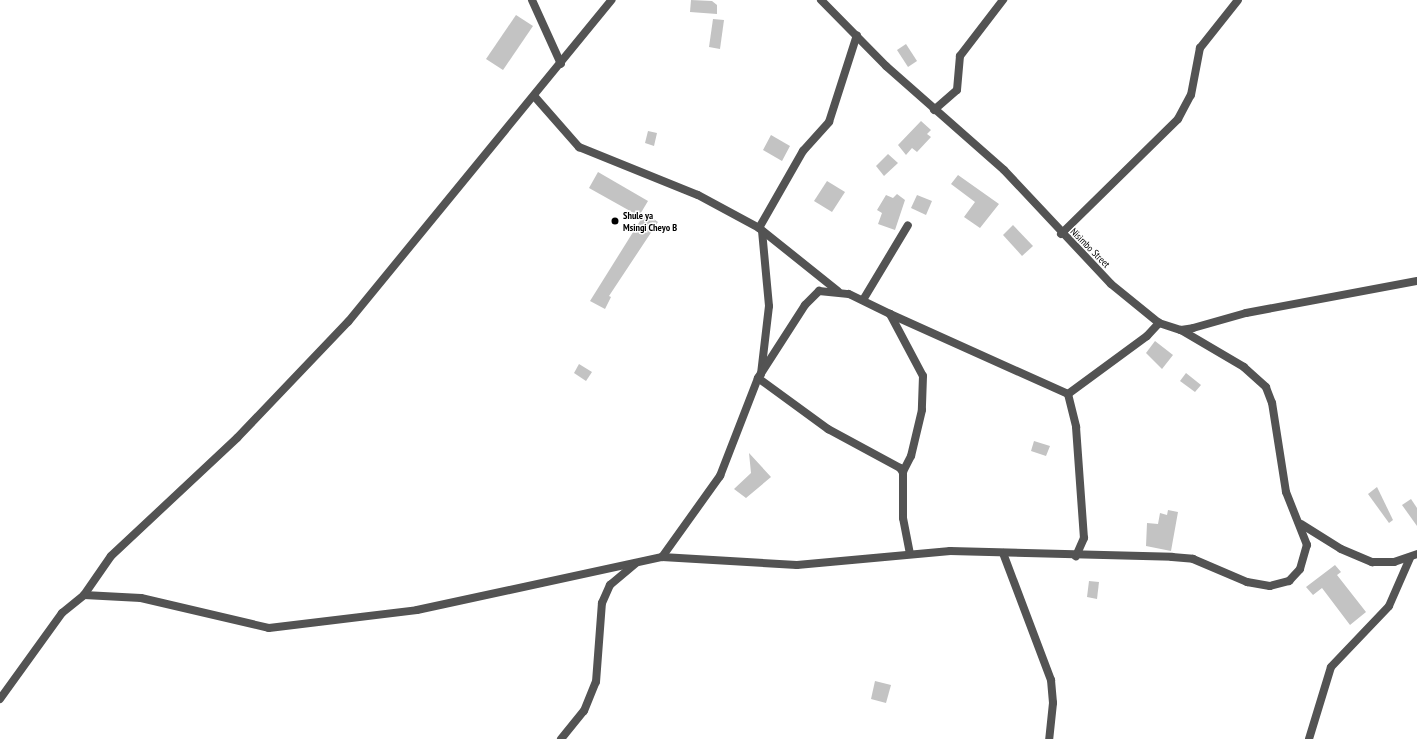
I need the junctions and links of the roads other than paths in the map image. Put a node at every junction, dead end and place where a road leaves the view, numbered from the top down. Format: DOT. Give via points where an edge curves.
graph roads {
  1 [pos="532,0"];
  2 [pos="612,0"];
  3 [pos="821,0"];
  4 [pos="1003,0"];
  5 [pos="1238,0"];
  6 [pos="857,35"];
  7 [pos="561,64"];
  8 [pos="535,97"];
  9 [pos="934,110"];
  10 [pos="908,225"];
  11 [pos="760,230"];
  12 [pos="1061,234"];
  13 [pos="1417,281"];
  14 [pos="838,290"];
  15 [pos="863,300"];
  16 [pos="890,314"];
  17 [pos="1159,323"];
  18 [pos="1181,330"];
  19 [pos="760,376"];
  20 [pos="1068,394"];
  21 [pos="903,472"];
  22 [pos="1301,524"];
  23 [pos="910,553"];
  24 [pos="1003,553"];
  25 [pos="1076,556"];
  26 [pos="1413,556"];
  27 [pos="662,557"];
  28 [pos="639,562"];
  29 [pos="84,595"];
  30 [pos="0,699"];
  31 [pos="562,739"];
  32 [pos="1049,739"];
  33 [pos="1309,739"];
  1 -- 7 [label="street"];
  2 -- 7 [label="street"];
  3 -- 6 [label="street, Nisimbo Street"];
  4 -- 9 [label="street" via="960,56 957,90"];
  5 -- 12 [label="street" via="1200,48 1191,95 1178,119"];
  6 -- 9 [label="street, Nisimbo Street"];
  6 -- 11 [label="street" via="829,122 799,157"];
  7 -- 8 [label="street"];
  8 -- 11 [label="street" via="579,147 698,195"];
  8 -- 29 [label="street" via="294,381 111,556"];
  9 -- 12 [label="street, Nisimbo Street" via="1004,170"];
  10 -- 15 [label="street"];
  11 -- 14 [label="street"];
  11 -- 19 [label="street" via="768,306"];
  12 -- 17 [label="street, Nisimbo Street" via="1111,284"];
  13 -- 18 [label="street" via="1246,313"];
  14 -- 15 [label="street"];
  14 -- 19 [label="street" via="819,291 813,296"];
  15 -- 16 [label="street"];
  16 -- 20 [label="street"];
  16 -- 21 [label="street" via="926,388 911,456"];
  17 -- 18 [label="street, Nisimbo Street"];
  17 -- 20 [label="street" via="1147,336"];
  18 -- 22 [label="street, Nisimbo Street" via="1244,367 1266,387 1272,403 1286,492"];
  19 -- 21 [label="street" via="828,429"];
  19 -- 27 [label="street" via="720,476"];
  20 -- 25 [label="street" via="1076,427 1084,538"];
  21 -- 23 [label="street" via="903,518"];
  22 -- 25 [label="street, Nisimbo Street" via="1306,545 1300,569 1289,581 1270,586 1247,582 1185,558"];
  22 -- 26 [label="street" via="1341,549 1372,562 1382,564"];
  23 -- 24 [label="street, Nisimbo Street"];
  23 -- 27 [label="street, Nisimbo Street" via="797,565"];
  24 -- 25 [label="street, Nisimbo Street"];
  24 -- 32 [label="street" via="1051,680 1053,703"];
  26 -- 33 [label="street" via="1389,606 1331,667"];
  27 -- 28 [label="street, Nisimbo Street"];
  28 -- 29 [label="street, Nisimbo Street" via="417,610 269,628 141,598"];
  28 -- 31 [label="street" via="620,575 602,603 596,682 584,711"];
  29 -- 30 [label="street" via="62,613"];
}
